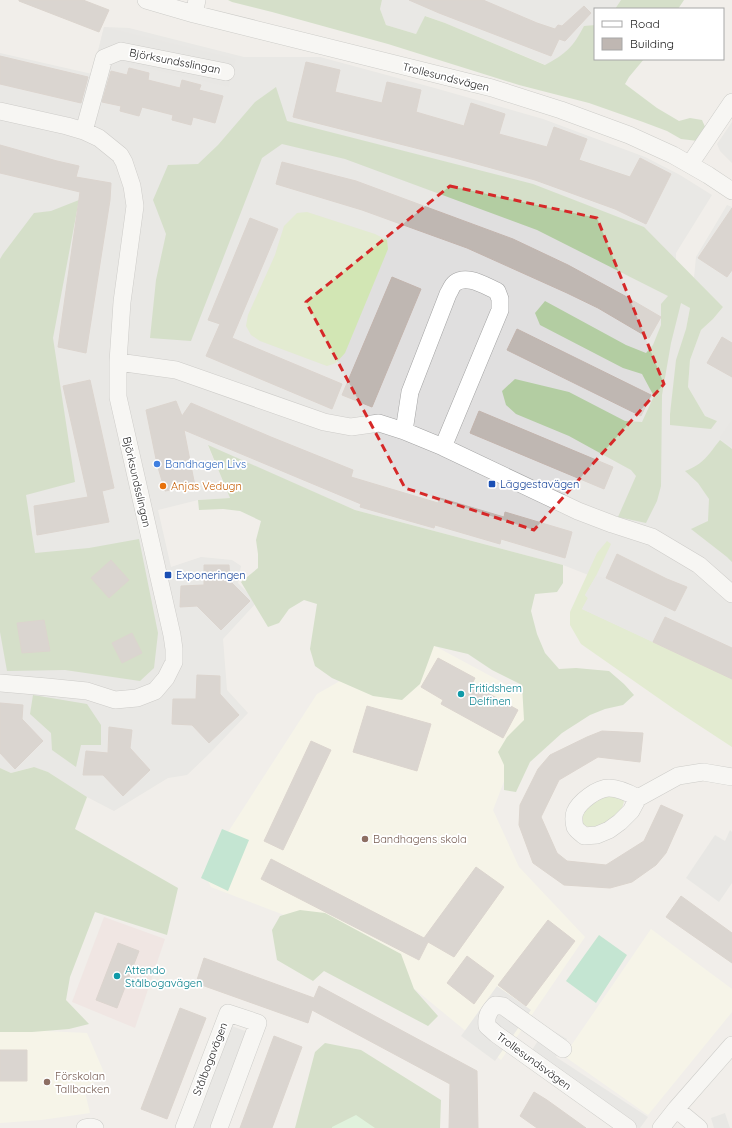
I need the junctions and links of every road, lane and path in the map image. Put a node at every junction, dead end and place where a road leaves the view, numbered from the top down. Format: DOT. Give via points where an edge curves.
graph roads {
  1 [pos="146,0"];
  2 [pos="195,7"];
  3 [pos="226,72"];
  4 [pos="732,102"];
  5 [pos="0,111"];
  6 [pos="84,131"];
  7 [pos="690,164"];
  8 [pos="732,191"];
  9 [pos="118,362"];
  10 [pos="404,431"];
  11 [pos="443,447"];
  12 [pos="732,594"];
  13 [pos="0,683"];
  14 [pos="732,777"];
  15 [pos="638,798"];
  16 [pos="732,1045"];
  17 [pos="563,1049"];
  18 [pos="676,1109"];
  19 [pos="85,1128"];
  20 [pos="95,1128"];
  21 [pos="184,1128"];
  22 [pos="219,1128"];
  23 [pos="628,1128"];
  24 [pos="661,1128"];
  25 [pos="700,1128"];
  1 -- 2 [label="street, Trollesundsvägen"];
  2 -- 7 [label="street, Trollesundsvägen" via="492,88 629,135"];
  3 -- 6 [label="street, Björksundsslingan" via="121,51 104,58"];
  4 -- 7 [label="street"];
  5 -- 6 [label="street, Björksundsslingan"];
  6 -- 9 [label="street, Björksundsslingan" via="99,138 120,155 132,186 136,206 122,302"];
  7 -- 8 [label="street, Trollesundsvägen"];
  9 -- 10 [label="street" via="176,370 324,422 351,427 379,423"];
  9 -- 13 [label="street, Björksundsslingan" via="118,397 172,635 174,662 166,678 155,691 137,698 115,700 87,691"];
  10 -- 11 [label="street"];
  10 -- 11 [label="street" via="410,392 448,294 454,284 462,280 473,281 497,291 500,310"];
  11 -- 12 [label="street" via="578,511 652,537 699,566"];
  14 -- 15 [label="street" via="703,772 678,776"];
  16 -- 18 [label="street"];
  17 -- 23 [label="street, Trollesundsvägen" via="503,1006 495,1005 486,1018 487,1026 492,1030"];
  18 -- 24 [label="street"];
  18 -- 25 [label="street"];
  19 -- 20 [label="street"];
  21 -- 22 [label="street, Stålbogavägen" via="228,1013 258,1023"];
}
